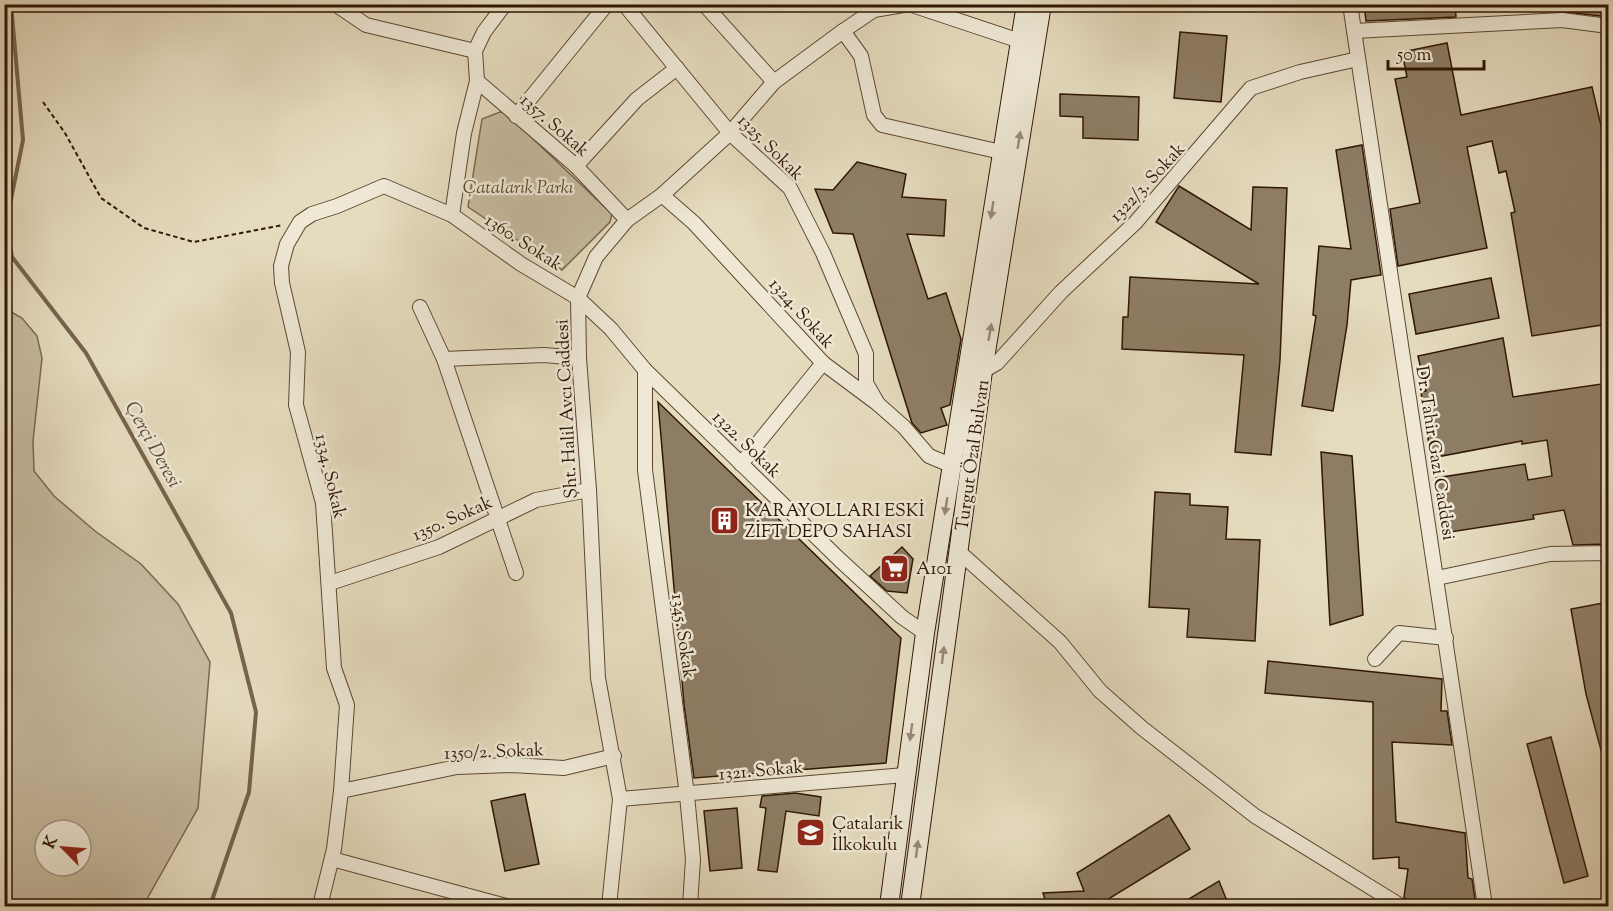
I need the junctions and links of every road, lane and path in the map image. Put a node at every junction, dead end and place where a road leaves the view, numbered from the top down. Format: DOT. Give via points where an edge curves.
graph roads {
  1 [pos="335,4"];
  2 [pos="505,4"];
  3 [pos="607,4"];
  4 [pos="624,4"];
  5 [pos="704,4"];
  6 [pos="909,4"];
  7 [pos="1026,4"];
  8 [pos="1042,4"];
  9 [pos="1350,4"];
  10 [pos="1608,26"];
  11 [pos="843,31"];
  12 [pos="1353,31"];
  13 [pos="1020,41"];
  14 [pos="475,51"];
  15 [pos="1358,59"];
  16 [pos="677,68"];
  17 [pos="477,81"];
  18 [pos="774,82"];
  19 [pos="43,102"];
  20 [pos="516,116"];
  21 [pos="730,134"];
  22 [pos="1001,152"];
  23 [pos="576,166"];
  24 [pos="662,195"];
  25 [pos="452,215"];
  26 [pos="627,220"];
  27 [pos="300,222"];
  28 [pos="578,298"];
  29 [pos="420,307"];
  30 [pos="579,358"];
  31 [pos="444,359"];
  32 [pos="823,363"];
  33 [pos="645,370"];
  34 [pos="983,371"];
  35 [pos="878,404"];
  36 [pos="741,464"];
  37 [pos="952,466"];
  38 [pos="589,490"];
  39 [pos="498,519"];
  40 [pos="958,551"];
  41 [pos="1608,553"];
  42 [pos="516,573"];
  43 [pos="1437,578"];
  44 [pos="330,583"];
  45 [pos="925,633"];
  46 [pos="1446,638"];
  47 [pos="1375,659"];
  48 [pos="614,756"];
  49 [pos="905,775"];
  50 [pos="341,791"];
  51 [pos="687,795"];
  52 [pos="620,799"];
  53 [pos="332,858"];
  54 [pos="320,906"];
  55 [pos="506,906"];
  56 [pos="609,906"];
  57 [pos="690,906"];
  58 [pos="889,906"];
  59 [pos="910,906"];
  60 [pos="1401,906"];
  61 [pos="1485,906"];
  1 -- 14 [label="street" via="366,25"];
  2 -- 14 [label="street"];
  3 -- 20 [label="street"];
  4 -- 16 [label="street, 1325. Sokak"];
  5 -- 18 [label="street"];
  6 -- 11 [label="street, Şht. Halil Avcı Caddesi" via="874,10"];
  6 -- 13 [label="street"];
  7 -- 13 [label="main road"];
  34 -- 8 [label="main road, Turgut Özal Bulvarı, one-way"];
  9 -- 12 [label="street, Dr. Tahir Gazi Caddesi"];
  10 -- 12 [label="street" via="1562,20"];
  11 -- 18 [label="street, Şht. Halil Avcı Caddesi"];
  11 -- 22 [label="street" via="861,56 874,115 882,125"];
  12 -- 15 [label="street, Dr. Tahir Gazi Caddesi"];
  13 -- 22 [label="main road"];
  14 -- 17 [label="street"];
  15 -- 34 [label="street, 1322/3. Sokak" via="1251,88 1135,223 1061,292 997,363"];
  15 -- 43 [label="street, Dr. Tahir Gazi Caddesi"];
  16 -- 21 [label="street, 1325. Sokak"];
  16 -- 23 [label="street" via="638,99"];
  17 -- 20 [label="street, 1357. Sokak"];
  17 -- 25 [label="street" via="464,133"];
  18 -- 21 [label="street, Şht. Halil Avcı Caddesi"];
  19 -- 27 [label="path" via="66,133 102,198 144,228 194,242"];
  20 -- 23 [label="street, 1357. Sokak"];
  21 -- 24 [label="street, Şht. Halil Avcı Caddesi"];
  21 -- 35 [label="street, 1325. Sokak" via="790,188 866,354 866,383"];
  22 -- 37 [label="main road, one-way"];
  23 -- 26 [label="street, 1357. Sokak"];
  24 -- 26 [label="street, Şht. Halil Avcı Caddesi"];
  24 -- 32 [label="street, 1324. Sokak" via="694,223"];
  25 -- 27 [label="street" via="384,186"];
  25 -- 28 [label="street, 1360. Sokak"];
  26 -- 28 [label="street, Şht. Halil Avcı Caddesi" via="596,257"];
  27 -- 44 [label="street, 1334. Sokak" via="284,255 282,283 298,352 296,405 323,503"];
  28 -- 30 [label="street, Şht. Halil Avcı Caddesi"];
  28 -- 33 [label="street, 1322. Sokak" via="611,329"];
  29 -- 31 [label="street"];
  30 -- 31 [label="street" via="544,355"];
  30 -- 38 [label="street, Şht. Halil Avcı Caddesi"];
  31 -- 39 [label="street"];
  32 -- 35 [label="street, 1324. Sokak"];
  32 -- 36 [label="street"];
  33 -- 36 [label="street, 1322. Sokak"];
  33 -- 51 [label="street, 1345. Sokak" via="645,470"];
  34 -- 40 [label="main road, Turgut Özal Bulvarı"];
  35 -- 37 [label="street, 1324. Sokak" via="929,456"];
  36 -- 45 [label="street, 1322. Sokak" via="884,601"];
  37 -- 45 [label="main road, one-way"];
  38 -- 39 [label="street, 1350. Sokak" via="536,500"];
  38 -- 48 [label="street, Şht. Halil Avcı Caddesi" via="598,678"];
  39 -- 42 [label="street"];
  39 -- 44 [label="street, 1350. Sokak" via="439,547"];
  59 -- 40 [label="main road, Turgut Özal Bulvarı, one-way"];
  40 -- 60 [label="street" via="1060,642 1100,691 1142,728 1255,816"];
  41 -- 43 [label="street" via="1550,554"];
  43 -- 46 [label="street, Dr. Tahir Gazi Caddesi"];
  44 -- 50 [label="street, 1334. Sokak" via="334,668 347,705"];
  45 -- 49 [label="main road, one-way"];
  46 -- 47 [label="street" via="1399,633"];
  46 -- 61 [label="street, Dr. Tahir Gazi Caddesi"];
  48 -- 50 [label="street, 1350/2. Sokak" via="564,768 457,767"];
  48 -- 52 [label="street, Şht. Halil Avcı Caddesi"];
  49 -- 51 [label="street, 1321. Sokak"];
  49 -- 58 [label="main road"];
  50 -- 53 [label="street, 1334. Sokak"];
  51 -- 52 [label="street, 1321. Sokak"];
  51 -- 57 [label="street, 1345. Sokak" via="693,859"];
  52 -- 56 [label="street, Şht. Halil Avcı Caddesi"];
  53 -- 54 [label="street, 1334. Sokak"];
  53 -- 55 [label="street"];
}
